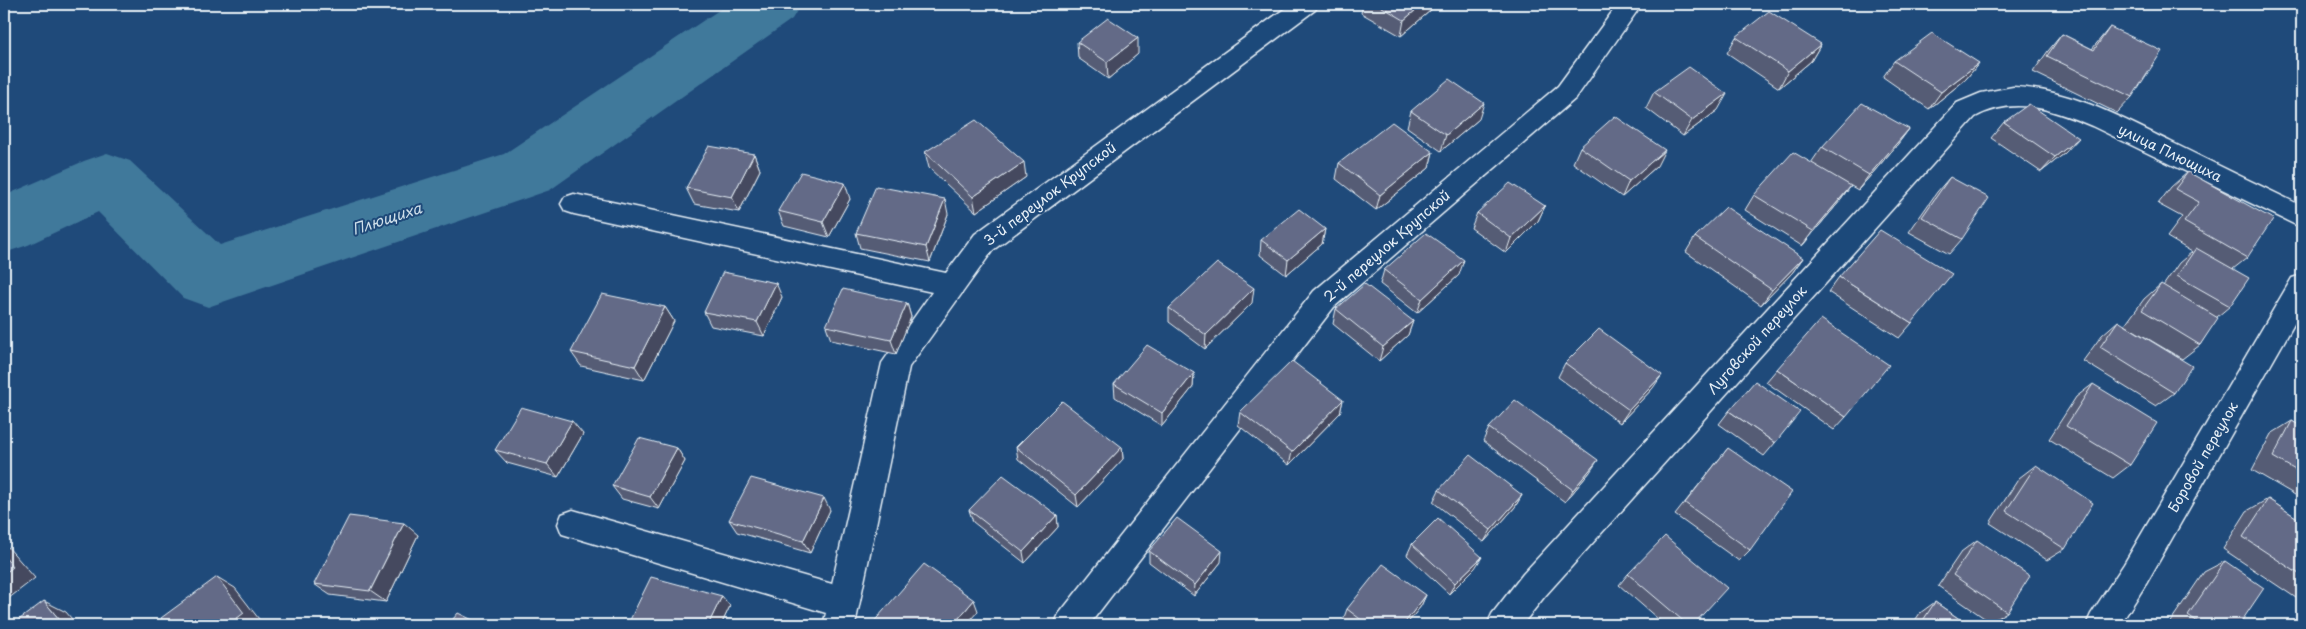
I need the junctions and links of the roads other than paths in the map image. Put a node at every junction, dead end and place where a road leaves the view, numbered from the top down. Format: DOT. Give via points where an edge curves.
graph roads {
  1 [pos="1307,4"];
  2 [pos="1630,4"];
  3 [pos="2035,97"];
  4 [pos="574,204"];
  5 [pos="2302,218"];
  6 [pos="952,285"];
  7 [pos="2302,286"];
  8 [pos="573,524"];
  9 [pos="841,614"];
  10 [pos="1070,625"];
  11 [pos="1503,625"];
  12 [pos="2102,625"];
  1 -- 6 [label="street, 3-й переулок Крупской" via="984,242"];
  2 -- 10 [label="street, 2-й переулок Крупской" via="1568,92 1324,299"];
  3 -- 5 [label="street, улица Плющиха" via="2101,119"];
  3 -- 11 [label="street, Луговской переулок" via="1998,98 1966,110 1534,585"];
  4 -- 6 [label="street"];
  6 -- 9 [label="street, 3-й переулок Крупской" via="896,363"];
  7 -- 12 [label="street, Боровой переулок" via="2135,574"];
  8 -- 9 [label="street"];
}
